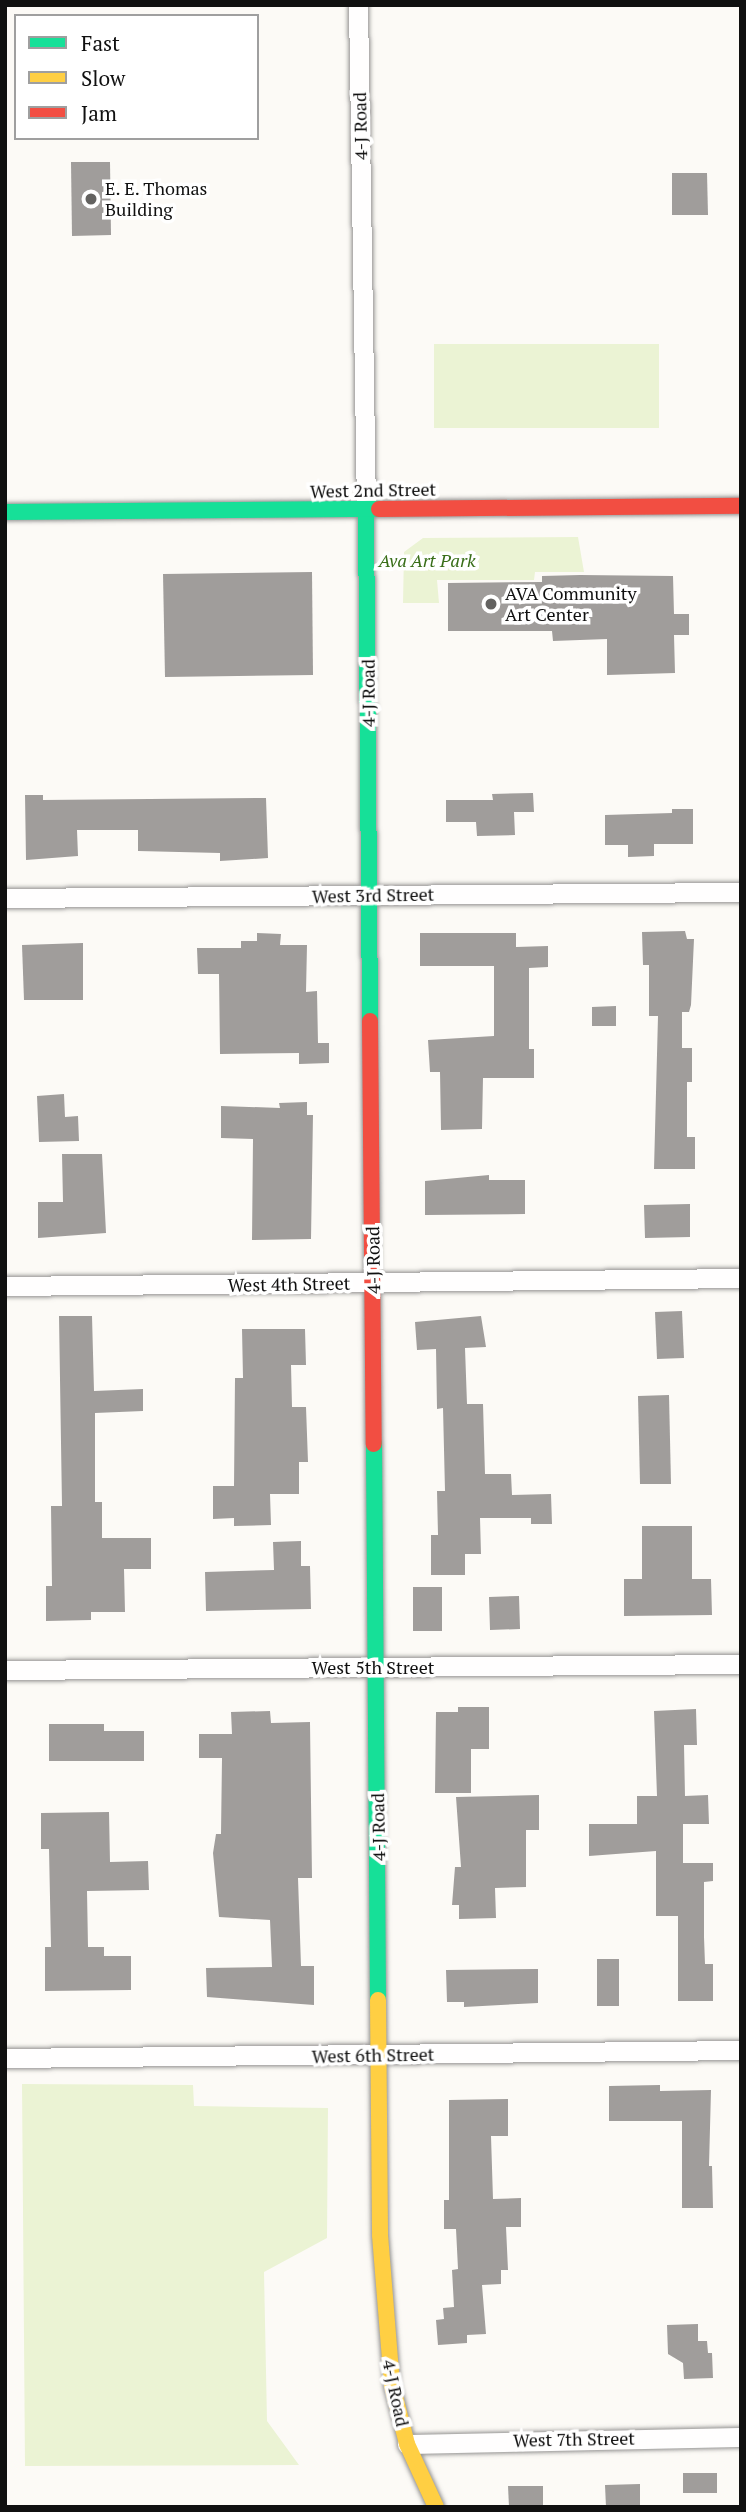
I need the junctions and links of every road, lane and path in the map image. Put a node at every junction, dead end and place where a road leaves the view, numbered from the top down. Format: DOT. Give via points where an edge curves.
graph roads {
  1 [pos="358,5"];
  2 [pos="741,506"];
  3 [pos="366,510"];
  4 [pos="5,512"];
  5 [pos="741,892"];
  6 [pos="368,894"];
  7 [pos="5,898"];
  8 [pos="741,1278"];
  9 [pos="373,1282"];
  10 [pos="5,1286"];
  11 [pos="741,1664"];
  12 [pos="376,1667"];
  13 [pos="5,1671"];
  14 [pos="741,2050"];
  15 [pos="380,2056"];
  16 [pos="5,2058"];
  17 [pos="741,2437"];
  18 [pos="407,2444"];
  19 [pos="436,2507"];
  1 -- 3 [label="street, 4-J Road"];
  2 -- 3 [label="main road, West 2nd Street"];
  3 -- 4 [label="main road, West 2nd Street"];
  3 -- 6 [label="main road, 4-J Road"];
  5 -- 6 [label="street, West 3rd Street"];
  6 -- 7 [label="street, West 3rd Street"];
  6 -- 9 [label="main road, 4-J Road"];
  8 -- 9 [label="street, West 4th Street"];
  9 -- 10 [label="street, West 4th Street"];
  9 -- 12 [label="main road, 4-J Road"];
  11 -- 12 [label="street, West 5th Street"];
  12 -- 13 [label="street, West 5th Street"];
  12 -- 15 [label="main road, 4-J Road"];
  14 -- 15 [label="street, West 6th Street"];
  15 -- 16 [label="street, West 6th Street"];
  15 -- 18 [label="main road, 4-J Road" via="384,2322 392,2385"];
  17 -- 18 [label="street, West 7th Street"];
  18 -- 19 [label="main road, 4-J Road"];
}
